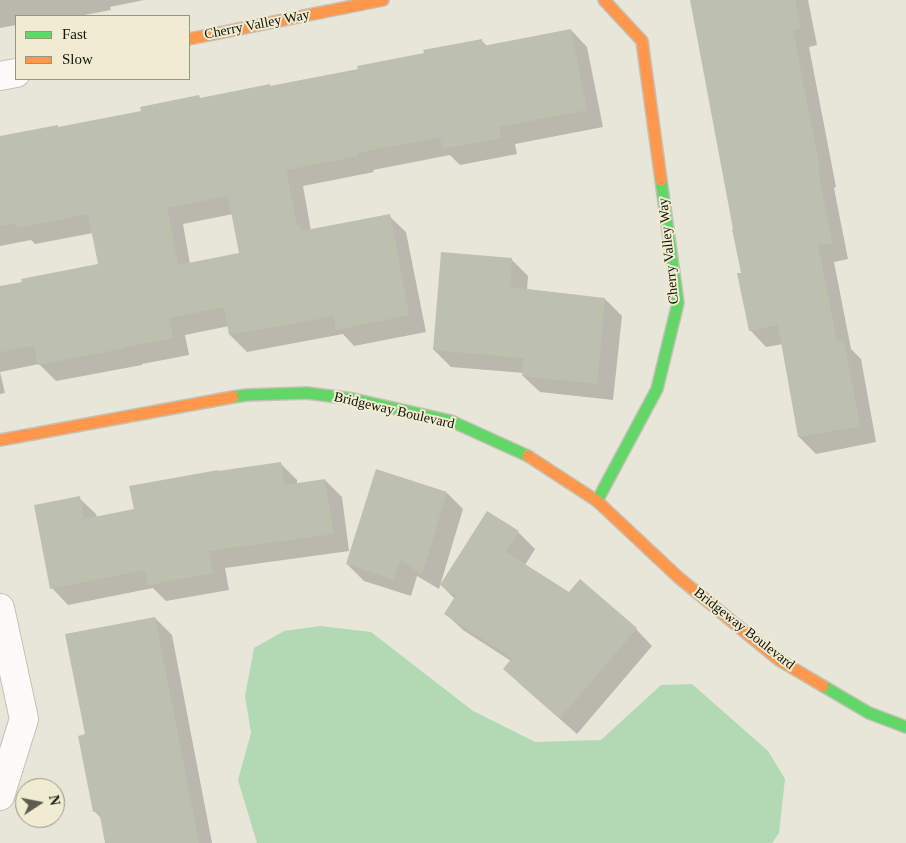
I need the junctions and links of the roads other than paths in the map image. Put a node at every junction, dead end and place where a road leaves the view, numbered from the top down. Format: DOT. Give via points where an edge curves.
graph roads {
  1 [pos="383,0"];
  2 [pos="604,0"];
  3 [pos="190,39"];
  4 [pos="15,73"];
  5 [pos="0,76"];
  6 [pos="0,440"];
  7 [pos="597,500"];
  8 [pos="0,608"];
  9 [pos="906,727"];
  10 [pos="0,796"];
  1 -- 3 [label="street, Cherry Valley Way"];
  2 -- 7 [label="street, Cherry Valley Way" via="642,41 678,303 657,388"];
  4 -- 5 [label="street"];
  6 -- 7 [label="street, Bridgeway Boulevard" via="247,395 307,393 451,421 523,453"];
  7 -- 9 [label="street, Bridgeway Boulevard" via="678,577 779,660 869,713"];
  8 -- 10 [label="street" via="24,719"];
}
